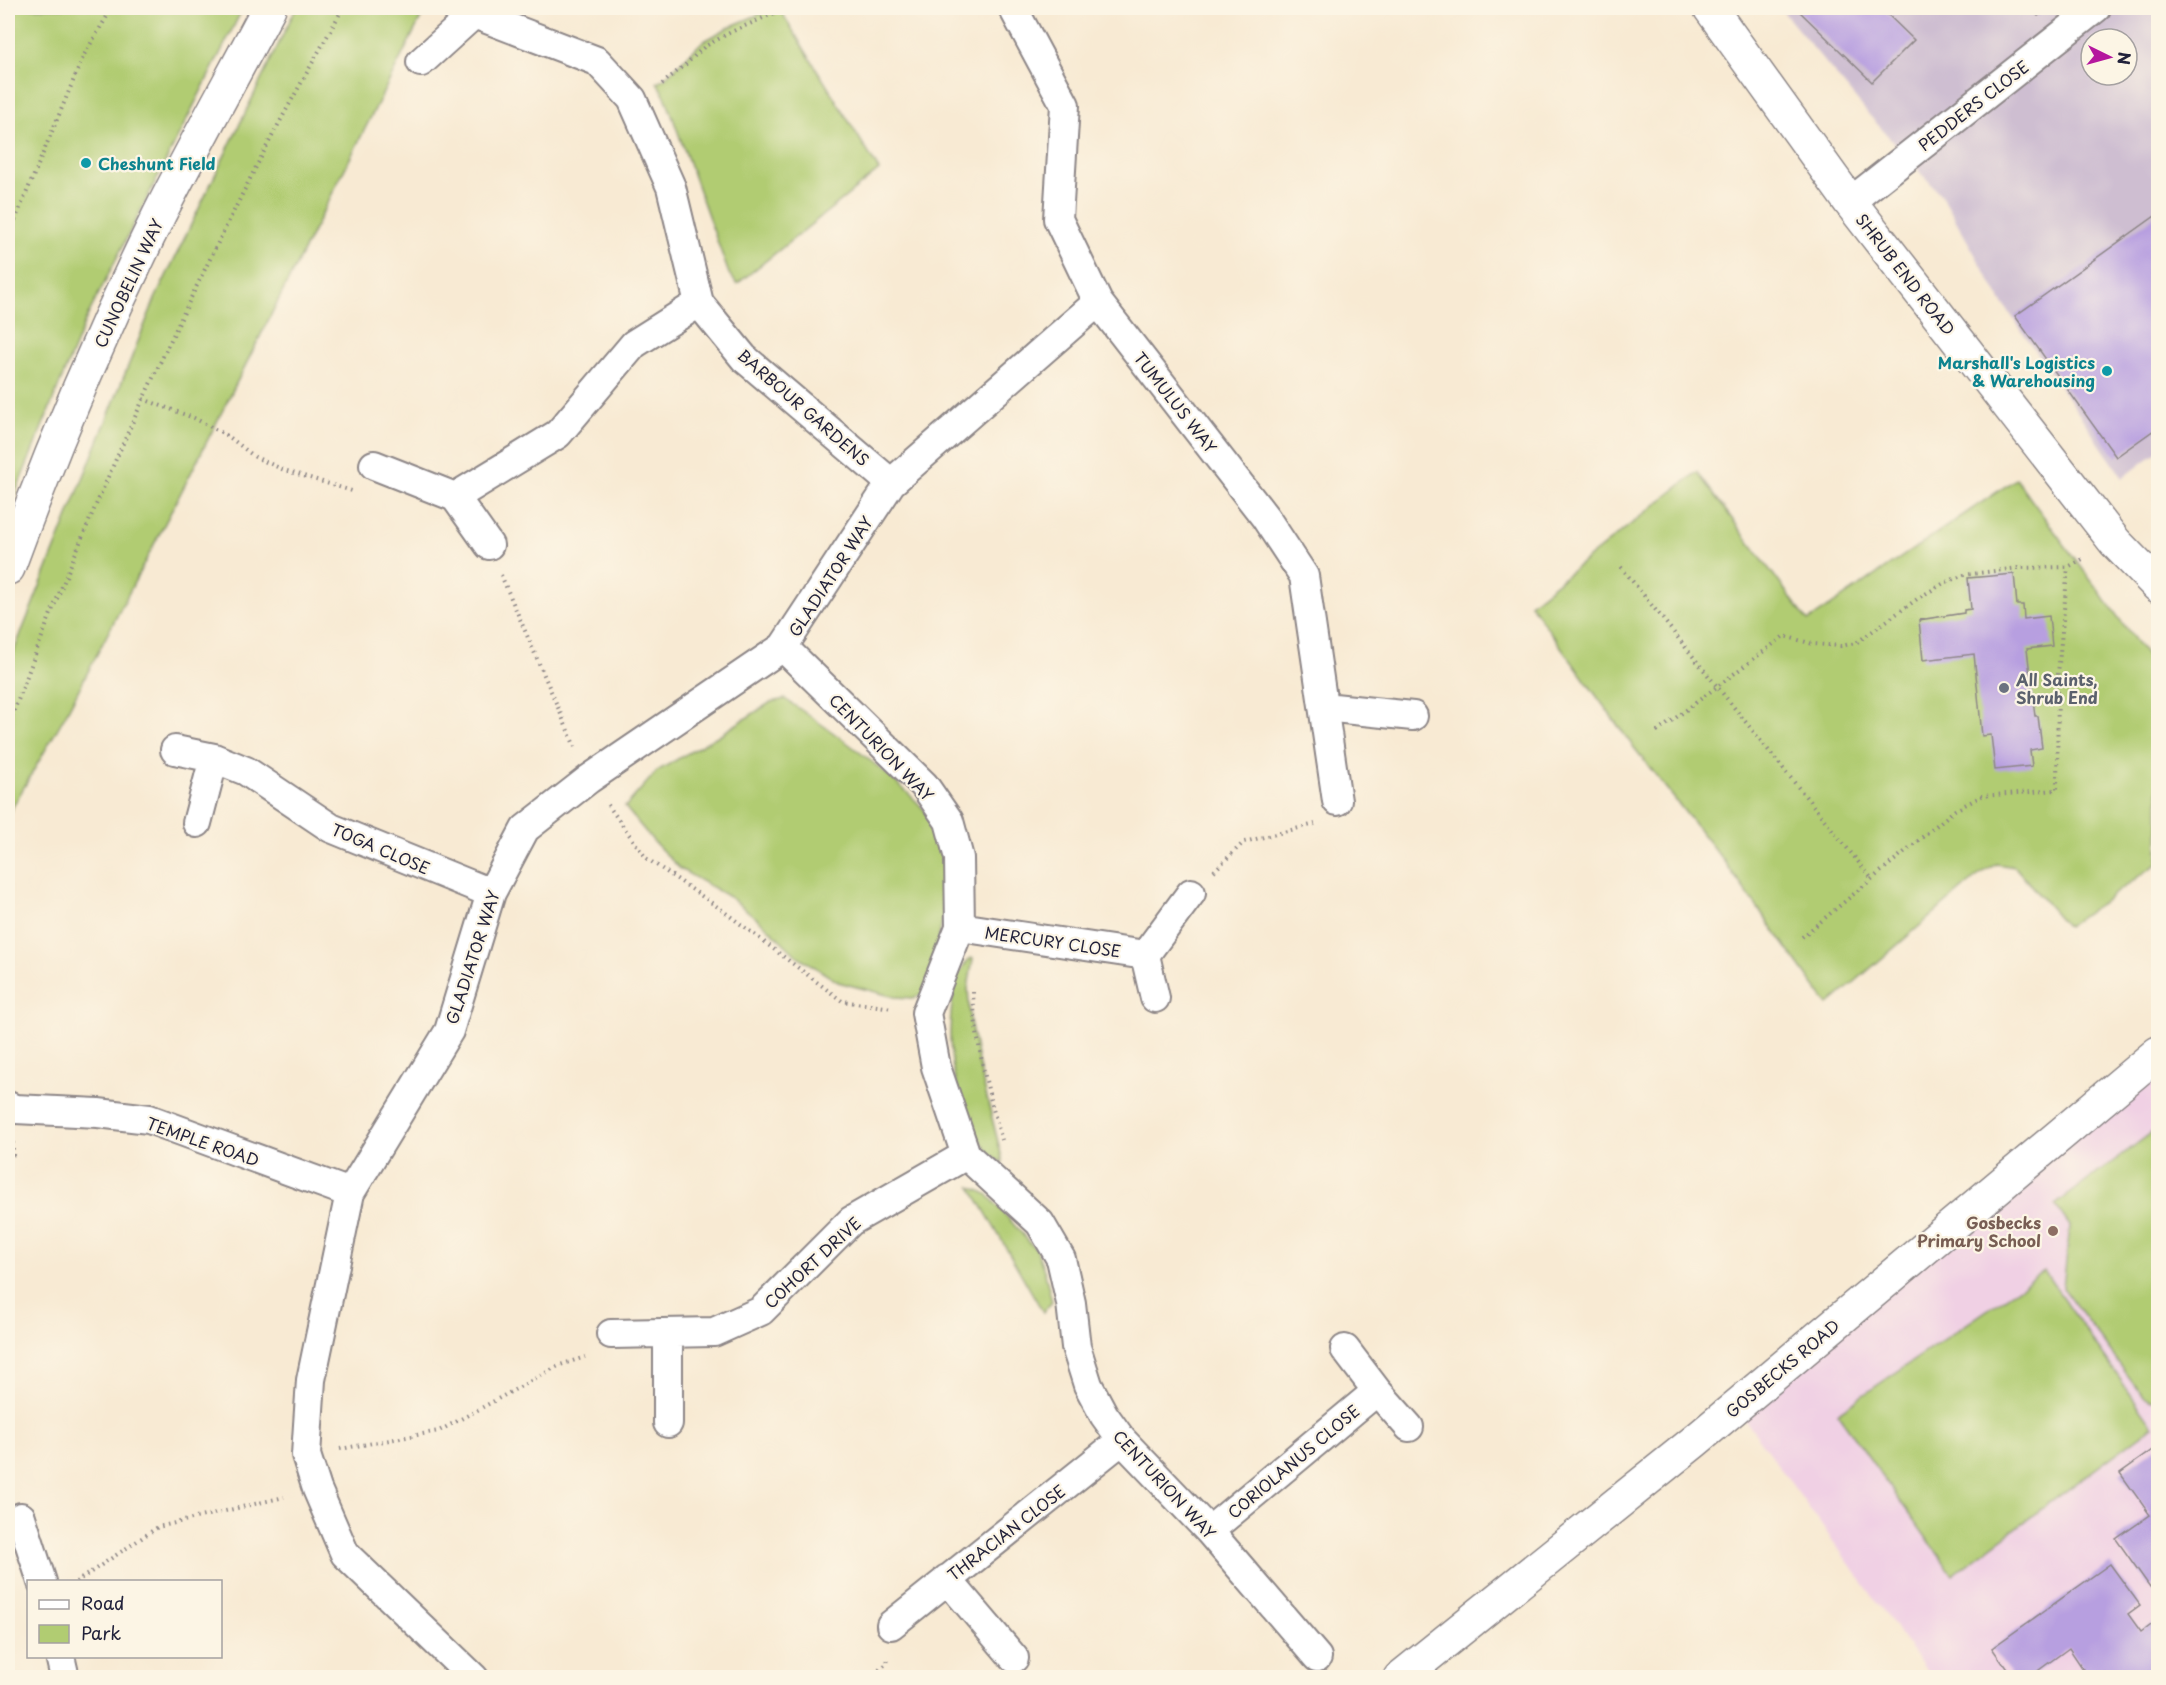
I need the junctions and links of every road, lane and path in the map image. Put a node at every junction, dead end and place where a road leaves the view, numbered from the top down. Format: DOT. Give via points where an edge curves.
graph roads {
  1 [pos="112,8"];
  2 [pos="269,8"];
  3 [pos="343,8"];
  4 [pos="786,8"];
  5 [pos="1013,8"];
  6 [pos="1710,8"];
  7 [pos="2096,8"];
  8 [pos="474,10"];
  9 [pos="421,62"];
  10 [pos="633,99"];
  11 [pos="1850,202"];
  12 [pos="8,237"];
  13 [pos="1098,302"];
  14 [pos="699,303"];
  15 [pos="143,399"];
  16 [pos="374,465"];
  17 [pos="891,483"];
  18 [pos="455,497"];
  19 [pos="2115,542"];
  20 [pos="489,545"];
  21 [pos="1621,567"];
  22 [pos="2068,567"];
  23 [pos="8,568"];
  24 [pos="2158,586"];
  25 [pos="783,647"];
  26 [pos="1716,687"];
  27 [pos="1324,707"];
  28 [pos="1413,716"];
  29 [pos="8,728"];
  30 [pos="1657,732"];
  31 [pos="175,750"];
  32 [pos="214,758"];
  33 [pos="589,778"];
  34 [pos="1337,801"];
  35 [pos="197,823"];
  36 [pos="1872,879"];
  37 [pos="491,893"];
  38 [pos="1191,894"];
  39 [pos="960,927"];
  40 [pos="1802,937"];
  41 [pos="1145,955"];
  42 [pos="974,983"];
  43 [pos="1155,998"];
  44 [pos="926,1013"];
  45 [pos="2158,1053"];
  46 [pos="10,1109"];
  47 [pos="1002,1141"];
  48 [pos="13,1155"];
  49 [pos="966,1155"];
  50 [pos="8,1159"];
  51 [pos="350,1193"];
  52 [pos="668,1333"];
  53 [pos="611,1334"];
  54 [pos="1345,1349"];
  55 [pos="1377,1391"];
  56 [pos="669,1423"];
  57 [pos="1409,1427"];
  58 [pos="1122,1440"];
  59 [pos="306,1455"];
  60 [pos="317,1489"];
  61 [pos="21,1517"];
  62 [pos="1209,1531"];
  63 [pos="947,1578"];
  64 [pos="42,1580"];
  65 [pos="78,1580"];
  66 [pos="891,1624"];
  67 [pos="1317,1657"];
  68 [pos="60,1658"];
  69 [pos="1014,1658"];
  70 [pos="64,1677"];
  71 [pos="474,1677"];
  72 [pos="1400,1677"];
  1 -- 12 [label="path" via="84,55"];
  2 -- 23 [label="street, CUNOBELIN WAY" via="150,234 83,380"];
  3 -- 15 [label="path" via="254,169"];
  4 -- 10 [label="path" via="704,47 662,84"];
  5 -- 13 [label="street, TUMULUS WAY" via="1065,105 1058,219"];
  6 -- 11 [label="street, SHRUB END ROAD"];
  7 -- 11 [label="street, PEDDERS CLOSE"];
  8 -- 9 [label="street, BARBOUR GARDENS"];
  8 -- 10 [label="street, BARBOUR GARDENS" via="597,61"];
  10 -- 14 [label="street, BARBOUR GARDENS" via="671,188"];
  11 -- 19 [label="street, SHRUB END ROAD"];
  13 -- 17 [label="street, GLADIATOR WAY"];
  13 -- 27 [label="street, TUMULUS WAY" via="1264,517 1304,576"];
  14 -- 17 [label="street, BARBOUR GARDENS" via="744,358"];
  14 -- 18 [label="street" via="634,344 558,434"];
  15 -- 16 [label="path" via="194,418 228,436 255,457 284,470 358,492"];
  15 -- 29 [label="path" via="41,635"];
  16 -- 18 [label="street"];
  17 -- 25 [label="street, GLADIATOR WAY"];
  18 -- 20 [label="street"];
  19 -- 22 [label="path"];
  19 -- 24 [label="street, SHRUB END ROAD"];
  20 -- 33 [label="path"];
  21 -- 26 [label="path"];
  22 -- 26 [label="path" via="1964,575 1944,583 1856,643 1813,644 1784,636"];
  22 -- 36 [label="path" via="2058,675 2057,790 1982,796 1955,810"];
  25 -- 33 [label="street, GLADIATOR WAY"];
  25 -- 39 [label="street, CENTURION WAY" via="924,785 950,821 959,858"];
  26 -- 30 [label="path"];
  26 -- 36 [label="path"];
  27 -- 28 [label="street"];
  27 -- 34 [label="street, TUMULUS WAY"];
  31 -- 32 [label="street, TOGA CLOSE"];
  32 -- 35 [label="street"];
  32 -- 37 [label="street, TOGA CLOSE" via="246,771 331,828"];
  33 -- 37 [label="street, GLADIATOR WAY" via="525,829"];
  33 -- 44 [label="path" via="646,858 842,1001"];
  34 -- 38 [label="path" via="1337,819 1244,842"];
  36 -- 40 [label="path"];
  37 -- 51 [label="street, GLADIATOR WAY" via="448,1030"];
  38 -- 41 [label="street, MERCURY CLOSE"];
  39 -- 41 [label="street, MERCURY CLOSE"];
  39 -- 44 [label="street, CENTURION WAY"];
  41 -- 43 [label="street, MERCURY CLOSE"];
  42 -- 47 [label="path" via="976,1023"];
  44 -- 49 [label="street, CENTURION WAY" via="936,1067"];
  45 -- 72 [label="street, GOSBECKS ROAD" via="1695,1441"];
  46 -- 51 [label="street, TEMPLE ROAD" via="149,1119"];
  48 -- 50 [label="path"];
  49 -- 52 [label="street, COHORT DRIVE" via="851,1221 760,1311 714,1332"];
  49 -- 58 [label="street, CENTURION WAY" via="1040,1222 1060,1259 1076,1347 1088,1385"];
  51 -- 59 [label="street, GLADIATOR WAY" via="311,1380"];
  52 -- 53 [label="street, COHORT DRIVE"];
  52 -- 56 [label="street"];
  53 -- 59 [label="path" via="608,1350 560,1365 440,1431"];
  54 -- 55 [label="street"];
  55 -- 57 [label="street"];
  55 -- 62 [label="street, CORIOLANUS CLOSE"];
  58 -- 62 [label="street, CENTURION WAY"];
  58 -- 63 [label="street, THRACIAN CLOSE"];
  59 -- 60 [label="street, GLADIATOR WAY"];
  60 -- 65 [label="path" via="158,1527"];
  60 -- 71 [label="street, GLADIATOR WAY" via="345,1554"];
  61 -- 64 [label="street"];
  62 -- 67 [label="street, CENTURION WAY"];
  63 -- 66 [label="street, THRACIAN CLOSE"];
  63 -- 69 [label="street"];
  68 -- 70 [label="street"];
}
